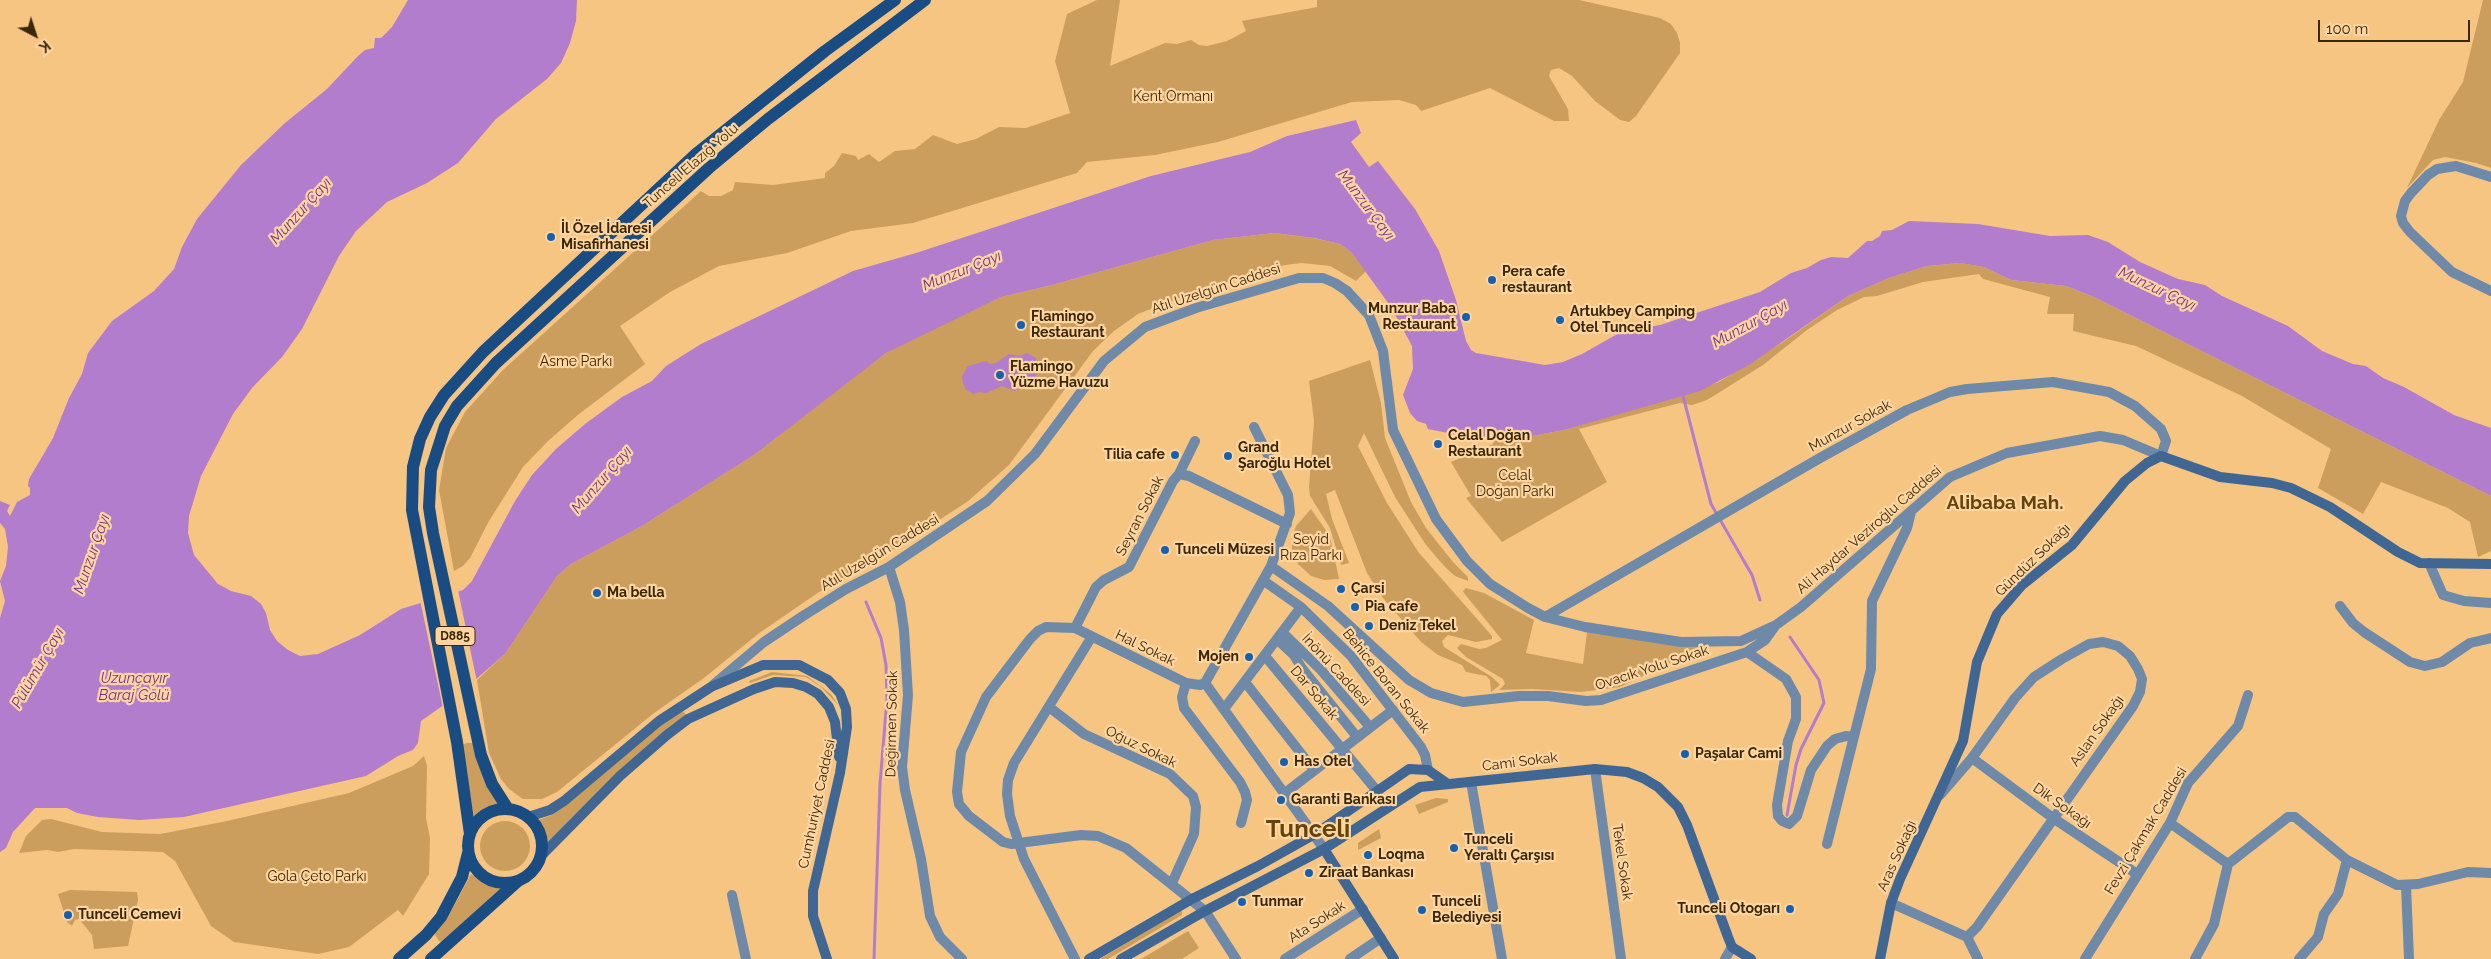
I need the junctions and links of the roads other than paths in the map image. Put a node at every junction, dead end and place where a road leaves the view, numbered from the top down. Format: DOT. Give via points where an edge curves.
graph roads {
  1 [pos="895,0"];
  2 [pos="925,0"];
  3 [pos="2491,177"];
  4 [pos="2491,291"];
  5 [pos="1254,427"];
  6 [pos="1195,441"];
  7 [pos="2162,456"];
  8 [pos="1179,474"];
  9 [pos="1912,512"];
  10 [pos="1287,524"];
  11 [pos="2429,563"];
  12 [pos="2491,564"];
  13 [pos="1272,566"];
  14 [pos="889,567"];
  15 [pos="1264,581"];
  16 [pos="2491,603"];
  17 [pos="2340,606"];
  18 [pos="1301,607"];
  19 [pos="1546,617"];
  20 [pos="1776,625"];
  21 [pos="1075,628"];
  22 [pos="1280,636"];
  23 [pos="1091,638"];
  24 [pos="2491,638"];
  25 [pos="1747,652"];
  26 [pos="1265,656"];
  27 [pos="1245,682"];
  28 [pos="1186,683"];
  29 [pos="1205,683"];
  30 [pos="711,687"];
  31 [pos="2248,695"];
  32 [pos="1049,707"];
  33 [pos="1224,709"];
  34 [pos="1393,710"];
  35 [pos="1370,727"];
  36 [pos="1357,737"];
  37 [pos="1854,737"];
  38 [pos="1342,749"];
  39 [pos="1972,758"];
  40 [pos="1595,769"];
  41 [pos="1314,770"];
  42 [pos="1428,770"];
  43 [pos="840,773"];
  44 [pos="1471,782"];
  45 [pos="1448,784"];
  46 [pos="1377,791"];
  47 [pos="1285,793"];
  48 [pos="1940,796"];
  49 [pos="508,810"];
  50 [pos="528,817"];
  51 [pos="2053,818"];
  52 [pos="1241,823"];
  53 [pos="2170,823"];
  54 [pos="470,834"];
  55 [pos="1314,834"];
  56 [pos="1828,844"];
  57 [pos="1018,845"];
  58 [pos="1324,849"];
  59 [pos="468,853"];
  60 [pos="540,857"];
  61 [pos="2346,860"];
  62 [pos="2228,864"];
  63 [pos="2491,873"];
  64 [pos="2137,874"];
  65 [pos="518,881"];
  66 [pos="1172,883"];
  67 [pos="2406,885"];
  68 [pos="732,895"];
  69 [pos="1192,899"];
  70 [pos="1891,904"];
  71 [pos="1363,909"];
  72 [pos="1205,911"];
  73 [pos="1967,937"];
  74 [pos="1381,938"];
  75 [pos="1732,947"];
  76 [pos="399,959"];
  77 [pos="431,959"];
  78 [pos="746,959"];
  79 [pos="827,959"];
  80 [pos="962,959"];
  81 [pos="1075,959"];
  82 [pos="1090,959"];
  83 [pos="1121,959"];
  84 [pos="1236,959"];
  85 [pos="1285,959"];
  86 [pos="1350,959"];
  87 [pos="1394,959"];
  88 [pos="1502,959"];
  89 [pos="1621,959"];
  90 [pos="1725,959"];
  91 [pos="1751,959"];
  92 [pos="1880,959"];
  93 [pos="1978,959"];
  94 [pos="2085,959"];
  95 [pos="2195,959"];
  96 [pos="2299,959"];
  97 [pos="2408,959"];
  1 -- 54 [label="main road, Tunceli Elazığ Yolu / D885" via="825,51 696,154 463,372 430,416 420,439 411,490 416,537 457,742"];
  2 -- 49 [label="main road, Tunceli Elazığ Yolu / D885" via="709,168 532,329 474,386 445,426 437,446 429,490 433,533 477,738 492,784"];
  3 -- 4 [label="street" via="2456,166 2438,169 2411,193 2401,216 2410,232 2452,272"];
  5 -- 10 [label="street" via="1288,495 1290,513"];
  6 -- 8 [label="street"];
  7 -- 9 [label="street, Ali Haydar Veziroğlu Caddesi" via="2123,440 2100,436 2007,453 1950,477"];
  7 -- 11 [label="main road, Ali Haydar Veziroğlu Caddesi" via="2220,477 2291,488 2330,507 2410,559"];
  7 -- 19 [label="street, Munzur Sokak" via="2166,441 2161,429 2130,402 2109,392 2053,382 1950,392 1907,410 1820,458"];
  7 -- 48 [label="main road, Gündüz Sokağı" via="2147,463 2125,481 2072,545 2022,585 1998,614 1977,662 1963,741"];
  8 -- 10 [label="street, Seyran Sokak"];
  8 -- 21 [label="street, Seyran Sokak" via="1129,568 1096,587"];
  9 -- 20 [label="street, Ali Haydar Veziroğlu Caddesi" via="1839,576"];
  9 -- 37 [label="street" via="1872,601 1871,669"];
  10 -- 13 [label="street"];
  11 -- 12 [label="main road, Ali Haydar Veziroğlu Caddesi"];
  11 -- 16 [label="street" via="2443,595"];
  13 -- 15 [label="street"];
  13 -- 25 [label="street, Ovacık Yolu Sokak" via="1328,606 1409,680 1452,701 1519,696 1601,700"];
  14 -- 19 [label="street, Atıl Uzelgün Caddesi" via="974,511 1001,489 1035,454 1100,365 1145,327 1260,288 1312,277 1323,278 1347,291 1368,315 1383,351 1393,430 1447,536 1490,584"];
  14 -- 30 [label="street, Atıl Uzelgün Caddesi" via="846,589 764,642"];
  14 -- 80 [label="street, Değirmen Sokak" via="900,602 904,630 908,695 902,766 905,790 930,916 940,938"];
  15 -- 18 [label="street, Behice Boran Sokak"];
  15 -- 29 [label="street"];
  17 -- 24 [label="street" via="2364,632 2410,662 2426,666 2442,662 2470,643"];
  18 -- 22 [label="street, İnönü Caddesi"];
  18 -- 34 [label="street, Behice Boran Sokak" via="1346,650"];
  19 -- 20 [label="street, Atıl Uzelgün Caddesi" via="1585,628 1681,642 1741,641"];
  20 -- 25 [label="street, Ovacık Yolu Sokak" via="1765,640"];
  21 -- 23 [label="street, Hal Sokak"];
  21 -- 57 [label="street" via="1046,627 1030,639 986,697 961,752 959,804 1003,842"];
  22 -- 26 [label="street, İnönü Caddesi"];
  22 -- 35 [label="street, İnönü Caddesi" via="1321,670"];
  22 -- 36 [label="street, İnönü Caddesi"];
  23 -- 28 [label="street, Hal Sokak"];
  23 -- 32 [label="street"];
  25 -- 37 [label="street" via="1786,679 1796,697 1796,718 1788,742 1777,805 1782,821 1789,824 1798,816 1811,770 1823,751 1835,739"];
  26 -- 27 [label="street, İnönü Caddesi"];
  26 -- 38 [label="street, Dar Sokak"];
  27 -- 33 [label="street, İnönü Caddesi"];
  27 -- 41 [label="street"];
  28 -- 29 [label="street, Hal Sokak"];
  28 -- 52 [label="street" via="1182,697 1184,708 1245,792 1247,800"];
  29 -- 33 [label="street"];
  30 -- 43 [label="main road, Cumhuriyet Caddesi" via="763,665 781,663 799,665 828,680 840,694 846,709 848,727"];
  30 -- 50 [label="main road, Cumhuriyet Caddesi" via="659,721 564,801 544,813"];
  31 -- 53 [label="street, Fevzi Çakmak Caddesi" via="2238,726 2188,783"];
  32 -- 57 [label="street" via="1014,763 1008,780 1010,816"];
  32 -- 66 [label="street, Oğuz Sokak" via="1084,734 1170,774 1193,796 1196,807 1194,834"];
  33 -- 47 [label="street"];
  34 -- 35 [label="street"];
  34 -- 42 [label="street, Behice Boran Sokak" via="1426,755"];
  35 -- 36 [label="street"];
  36 -- 38 [label="street"];
  37 -- 56 [label="street"];
  38 -- 41 [label="street"];
  38 -- 46 [label="street, Dar Sokak"];
  39 -- 48 [label="street, Aslan Sokağı"];
  39 -- 51 [label="street, Dik Sokağı"];
  39 -- 51 [label="street, Aslan Sokağı" via="2034,677 2089,644 2103,642 2118,646 2138,669 2142,679 2140,692"];
  40 -- 44 [label="main road, Cami Sokak"];
  40 -- 75 [label="main road, Cami Sokak" via="1627,772 1643,778 1658,787 1678,807"];
  40 -- 89 [label="street, Tekel Sokak"];
  41 -- 47 [label="street"];
  42 -- 45 [label="main road"];
  42 -- 46 [label="main road" via="1409,769"];
  43 -- 60 [label="main road" via="835,722 829,707 818,694 806,687 775,682 732,697 688,719 620,776"];
  43 -- 79 [label="main road, Cumhuriyet Caddesi" via="813,891 813,916"];
  44 -- 45 [label="main road, Cami Sokak"];
  44 -- 88 [label="street"];
  45 -- 58 [label="main road, Cami Sokak" via="1420,787 1409,792"];
  46 -- 55 [label="main road"];
  47 -- 55 [label="street"];
  48 -- 70 [label="main road, Aras Sokağı"];
  49 -- 50 [label="main road"];
  49 -- 54 [label="main road" via="485,815"];
  50 -- 60 [label="main road" via="540,835"];
  51 -- 64 [label="street, Dik Sokağı"];
  51 -- 73 [label="street, Aslan Sokağı" via="1977,928"];
  53 -- 62 [label="street"];
  53 -- 64 [label="street, Fevzi Çakmak Caddesi"];
  54 -- 59 [label="main road"];
  55 -- 58 [label="street"];
  55 -- 69 [label="main road"];
  57 -- 66 [label="street" via="1068,835 1098,836 1126,848"];
  57 -- 81 [label="street"];
  58 -- 71 [label="main road"];
  58 -- 72 [label="main road, Cami Sokak"];
  59 -- 65 [label="main road" via="474,868 487,879 502,883"];
  59 -- 76 [label="main road" via="462,877 446,910 426,936"];
  60 -- 65 [label="main road" via="530,874"];
  61 -- 62 [label="street" via="2300,820 2288,817"];
  61 -- 67 [label="street" via="2383,880"];
  61 -- 96 [label="street" via="2338,894 2324,914 2318,937"];
  62 -- 95 [label="street" via="2214,924"];
  63 -- 67 [label="street" via="2468,872"];
  64 -- 94 [label="street, Fevzi Çakmak Caddesi"];
  65 -- 77 [label="main road"];
  66 -- 69 [label="street"];
  67 -- 97 [label="street"];
  68 -- 78 [label="street"];
  69 -- 72 [label="street"];
  69 -- 82 [label="main road"];
  70 -- 73 [label="street"];
  70 -- 92 [label="main road, Aras Sokağı"];
  71 -- 74 [label="main road"];
  71 -- 85 [label="street, Ata Sokak"];
  72 -- 83 [label="main road, Cami Sokak"];
  72 -- 84 [label="street"];
  73 -- 93 [label="street"];
  74 -- 86 [label="street"];
  74 -- 87 [label="main road"];
  75 -- 90 [label="street"];
  75 -- 91 [label="main road"];
}
